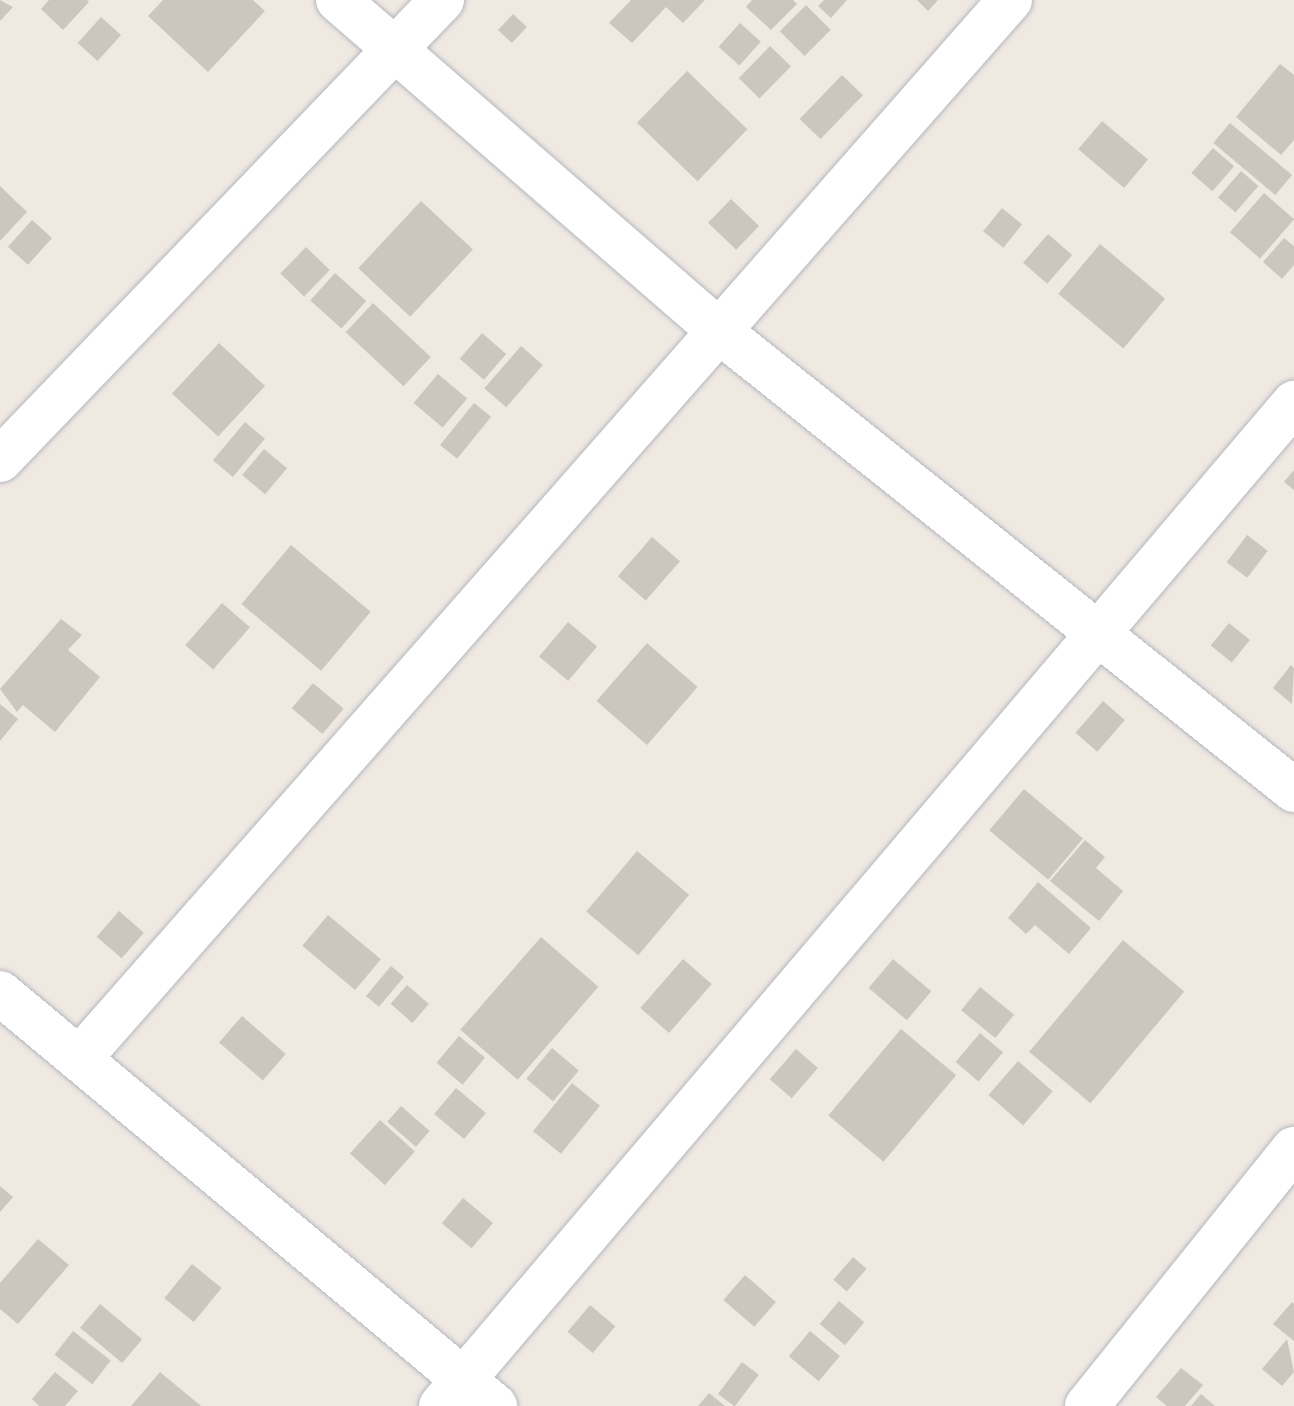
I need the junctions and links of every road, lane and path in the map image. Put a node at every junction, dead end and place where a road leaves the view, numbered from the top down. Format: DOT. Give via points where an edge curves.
graph roads {
  1 [pos="338,0"];
  2 [pos="442,0"];
  3 [pos="1010,0"];
  4 [pos="398,53"];
  5 [pos="719,331"];
  6 [pos="1294,403"];
  7 [pos="0,460"];
  8 [pos="1105,633"];
  9 [pos="1294,790"];
  10 [pos="0,993"];
  11 [pos="79,1059"];
  12 [pos="1294,1149"];
  13 [pos="467,1398"];
  14 [pos="1087,1406"];
  1 -- 4 [label="street"];
  2 -- 4 [label="street"];
  3 -- 5 [label="street"];
  4 -- 5 [label="street"];
  4 -- 7 [label="street"];
  5 -- 8 [label="street"];
  5 -- 11 [label="street"];
  6 -- 8 [label="street"];
  8 -- 9 [label="street"];
  8 -- 13 [label="street"];
  10 -- 11 [label="street"];
  11 -- 13 [label="street"];
  12 -- 14 [label="street"];
}
